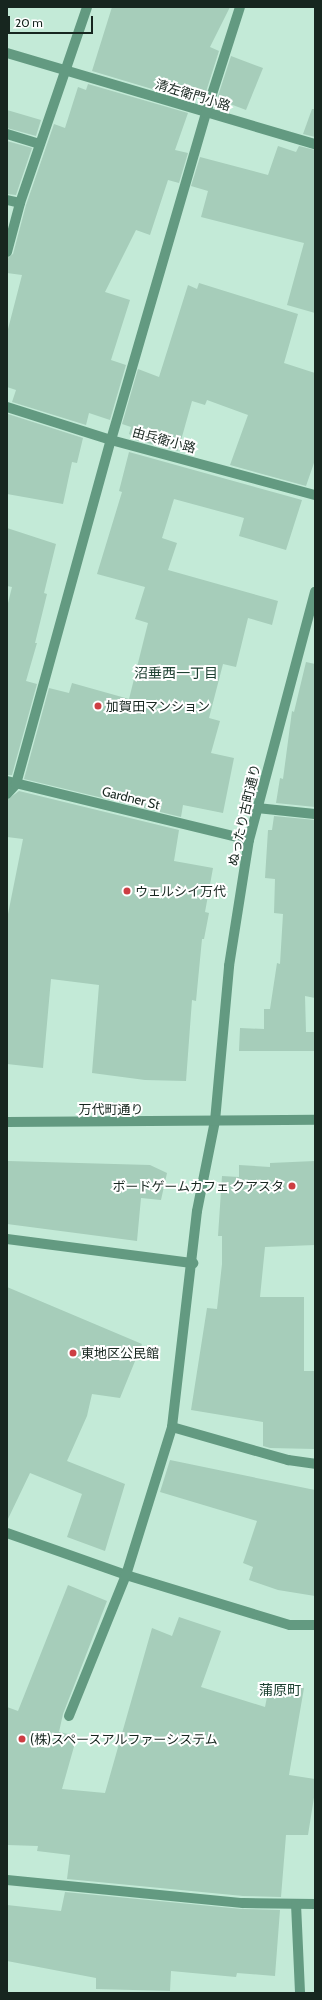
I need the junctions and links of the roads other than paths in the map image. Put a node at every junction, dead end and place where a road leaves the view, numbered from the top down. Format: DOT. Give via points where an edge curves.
graph roads {
  1 [pos="87,7"];
  2 [pos="240,7"];
  3 [pos="7,53"];
  4 [pos="65,70"];
  5 [pos="206,113"];
  6 [pos="7,134"];
  7 [pos="40,144"];
  8 [pos="315,144"];
  9 [pos="7,200"];
  10 [pos="20,203"];
  11 [pos="7,252"];
  12 [pos="7,407"];
  13 [pos="111,440"];
  14 [pos="315,495"];
  15 [pos="315,592"];
  16 [pos="11,782"];
  17 [pos="7,794"];
  18 [pos="257,808"];
  19 [pos="315,814"];
  20 [pos="249,840"];
  21 [pos="315,1120"];
  22 [pos="215,1121"];
  23 [pos="7,1122"];
  24 [pos="7,1239"];
  25 [pos="193,1263"];
  26 [pos="172,1427"];
  27 [pos="315,1464"];
  28 [pos="7,1533"];
  29 [pos="126,1575"];
  30 [pos="315,1625"];
  31 [pos="69,1716"];
  32 [pos="7,1880"];
  33 [pos="296,1904"];
  34 [pos="315,1904"];
  35 [pos="300,1993"];
  1 -- 4 [label="street"];
  2 -- 5 [label="street"];
  3 -- 4 [label="street, 清左衛門小路"];
  4 -- 5 [label="street, 清左衛門小路"];
  4 -- 7 [label="street"];
  5 -- 8 [label="street, 清左衛門小路"];
  5 -- 13 [label="street"];
  6 -- 7 [label="street"];
  7 -- 10 [label="street"];
  9 -- 10 [label="street"];
  10 -- 11 [label="street"];
  12 -- 13 [label="street, 由兵衛小路"];
  13 -- 14 [label="street, 由兵衛小路"];
  13 -- 16 [label="street"];
  15 -- 18 [label="street, ぬったり古町通り"];
  16 -- 17 [label="street"];
  16 -- 20 [label="street, Gardner St"];
  18 -- 19 [label="street"];
  18 -- 20 [label="street, ぬったり古町通り"];
  20 -- 22 [label="street, ぬったり古町通り" via="229,966"];
  21 -- 22 [label="street, 万代町通り"];
  22 -- 23 [label="street, 万代町通り"];
  22 -- 25 [label="street, ぬったり古町通り" via="197,1211"];
  24 -- 25 [label="street"];
  25 -- 26 [label="street, ぬったり古町通り"];
  26 -- 27 [label="street" via="288,1460"];
  26 -- 29 [label="street, ぬったり古町通り"];
  28 -- 29 [label="street"];
  29 -- 30 [label="street" via="290,1625"];
  29 -- 31 [label="street, ぬったり古町通り"];
  32 -- 33 [label="street" via="243,1903"];
  33 -- 34 [label="street"];
  33 -- 35 [label="street"];
}
